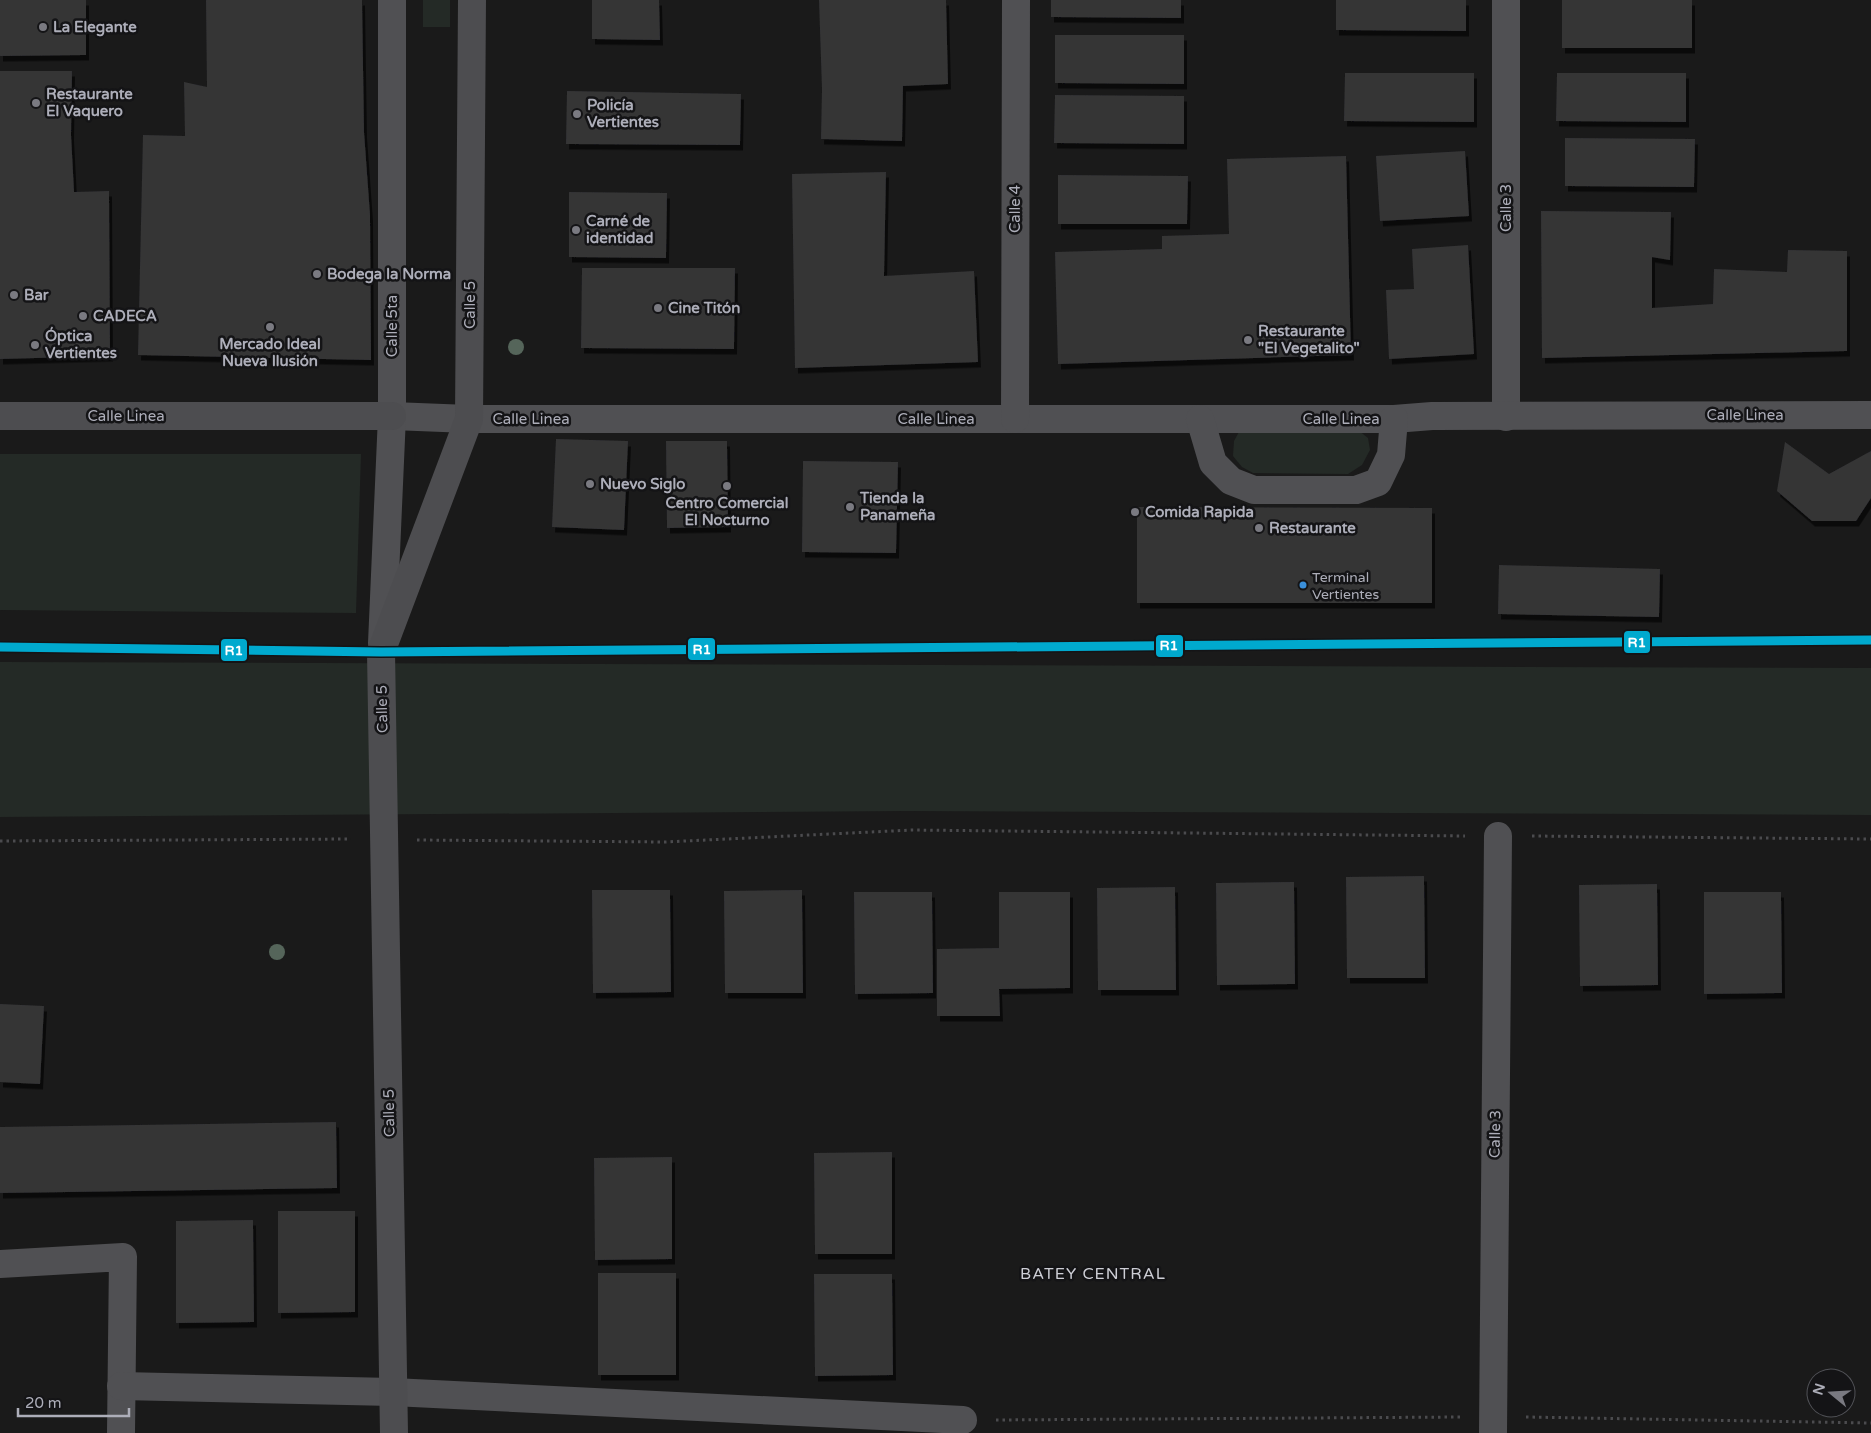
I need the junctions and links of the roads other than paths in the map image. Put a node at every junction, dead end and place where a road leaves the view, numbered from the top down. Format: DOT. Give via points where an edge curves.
graph roads {
  1 [pos="392,0"];
  2 [pos="472,0"];
  3 [pos="1016,0"];
  4 [pos="1506,0"];
  5 [pos="1871,415"];
  6 [pos="0,416"];
  7 [pos="392,416"];
  8 [pos="1506,416"];
  9 [pos="469,419"];
  10 [pos="1015,419"];
  11 [pos="1200,419"];
  12 [pos="1394,419"];
  13 [pos="381,652"];
  14 [pos="1498,836"];
  15 [pos="0,1264"];
  16 [pos="121,1386"];
  17 [pos="393,1392"];
  18 [pos="963,1420"];
  19 [pos="1493,1425"];
  20 [pos="121,1433"];
  21 [pos="394,1433"];
  1 -- 7 [label="street, Calle 5ta"];
  2 -- 9 [label="main road, Calle 5"];
  3 -- 10 [label="street, Calle 4"];
  4 -- 8 [label="street, Calle 3"];
  5 -- 8 [label="street, Calle Linea"];
  6 -- 7 [label="main road, Calle Linea"];
  7 -- 9 [label="street, Calle Linea"];
  7 -- 13 [label="street, Calle 5ta"];
  8 -- 12 [label="street, Calle Linea"];
  9 -- 10 [label="street, Calle Linea"];
  9 -- 13 [label="main road, Calle 5"];
  10 -- 11 [label="street, Calle Linea"];
  11 -- 12 [label="street, Calle Linea"];
  11 -- 12 [label="street" via="1213,462 1232,481 1254,490 1356,490 1378,482 1391,455"];
  13 -- 17 [label="main road, Calle 5"];
  14 -- 19 [label="street, Calle 3"];
  15 -- 16 [label="street" via="123,1257"];
  16 -- 17 [label="street"];
  16 -- 20 [label="street"];
  17 -- 18 [label="street"];
  17 -- 21 [label="main road, Calle 5"];
}
